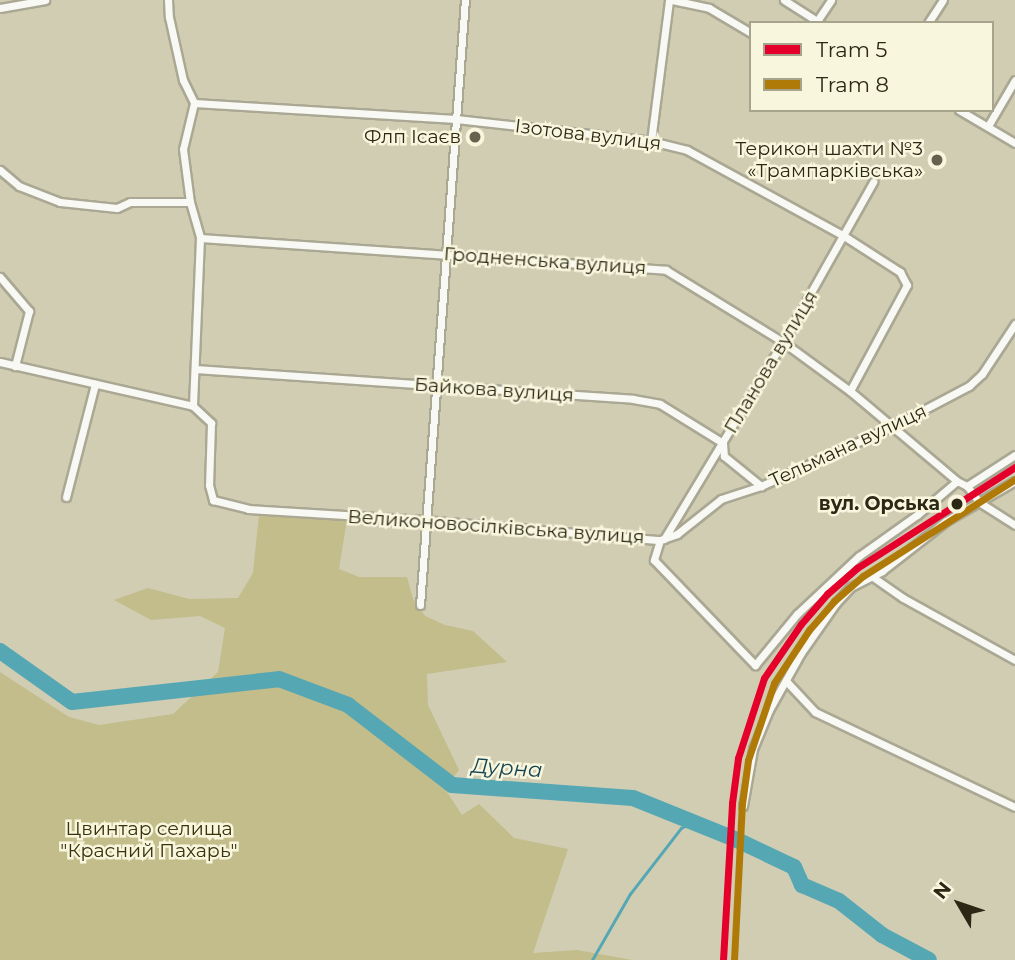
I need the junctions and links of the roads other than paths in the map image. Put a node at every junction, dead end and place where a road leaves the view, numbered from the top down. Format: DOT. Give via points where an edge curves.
graph roads {
  1 [pos="45,0"];
  2 [pos="168,0"];
  3 [pos="465,0"];
  4 [pos="671,0"];
  5 [pos="715,0"];
  6 [pos="784,0"];
  7 [pos="831,0"];
  8 [pos="943,0"];
  9 [pos="0,8"];
  10 [pos="709,8"];
  11 [pos="817,21"];
  12 [pos="820,21"];
  13 [pos="929,21"];
  14 [pos="749,32"];
  15 [pos="1015,80"];
  16 [pos="194,103"];
  17 [pos="964,112"];
  18 [pos="456,119"];
  19 [pos="988,126"];
  20 [pos="651,141"];
  21 [pos="1015,143"];
  22 [pos="0,170"];
  23 [pos="873,182"];
  24 [pos="190,202"];
  25 [pos="844,236"];
  26 [pos="200,238"];
  27 [pos="446,254"];
  28 [pos="0,277"];
  29 [pos="1015,324"];
  30 [pos="783,342"];
  31 [pos="0,362"];
  32 [pos="15,366"];
  33 [pos="195,369"];
  34 [pos="95,384"];
  35 [pos="435,386"];
  36 [pos="850,391"];
  37 [pos="193,406"];
  38 [pos="893,426"];
  39 [pos="723,443"];
  40 [pos="1015,455"];
  41 [pos="957,481"];
  42 [pos="1015,481"];
  43 [pos="761,486"];
  44 [pos="967,486"];
  45 [pos="66,497"];
  46 [pos="979,502"];
  47 [pos="425,520"];
  48 [pos="1015,525"];
  49 [pos="662,540"];
  50 [pos="870,575"];
  51 [pos="420,605"];
  52 [pos="1015,660"];
  53 [pos="787,682"];
  54 [pos="743,806"];
  55 [pos="1015,807"];
  1 -- 9 [label="street"];
  2 -- 16 [label="street" via="183,80"];
  3 -- 18 [label="street"];
  4 -- 10 [label="street"];
  4 -- 20 [label="street"];
  5 -- 10 [label="street"];
  6 -- 11 [label="street"];
  7 -- 12 [label="street"];
  8 -- 13 [label="street"];
  10 -- 14 [label="street"];
  15 -- 19 [label="street"];
  16 -- 18 [label="street, Ізотова вулиця"];
  16 -- 24 [label="street" via="183,149"];
  17 -- 19 [label="street"];
  18 -- 20 [label="street, Ізотова вулиця"];
  18 -- 27 [label="street"];
  19 -- 21 [label="street"];
  20 -- 25 [label="street, Ізотова вулиця" via="687,150"];
  22 -- 24 [label="street" via="19,186 60,202 117,208 131,202"];
  23 -- 25 [label="street, Планова вулиця"];
  24 -- 26 [label="street"];
  25 -- 30 [label="street, Планова вулиця"];
  25 -- 36 [label="street, Ізотова вулиця" via="900,272 906,285"];
  26 -- 27 [label="street, Гродненська вулиця"];
  26 -- 33 [label="street"];
  27 -- 30 [label="street, Гродненська вулиця" via="666,270"];
  27 -- 35 [label="street"];
  28 -- 32 [label="street" via="29,311"];
  29 -- 38 [label="street, Тельмана вулиця" via="969,386"];
  30 -- 36 [label="street, Гродненська вулиця"];
  30 -- 39 [label="street, Планова вулиця"];
  31 -- 32 [label="street"];
  32 -- 34 [label="street"];
  33 -- 35 [label="street, Байкова вулиця"];
  33 -- 37 [label="street"];
  34 -- 37 [label="street"];
  34 -- 45 [label="street"];
  35 -- 39 [label="street, Байкова вулиця" via="660,404"];
  35 -- 47 [label="street"];
  36 -- 38 [label="street, Гродненська вулиця"];
  37 -- 47 [label="street, Великоновосілківська вулиця" via="211,423 209,485 214,500 248,509"];
  38 -- 41 [label="street, Гродненська вулиця"];
  38 -- 43 [label="street, Тельмана вулиця"];
  39 -- 43 [label="street, Байкова вулиця" via="724,456"];
  39 -- 49 [label="street, Планова вулиця"];
  40 -- 44 [label="street"];
  41 -- 44 [label="street, Гродненська вулиця"];
  41 -- 49 [label="street, Великоновосілківська вулиця" via="859,556 797,614 755,665 654,560"];
  42 -- 46 [label="street"];
  43 -- 49 [label="street, Тельмана вулиця" via="721,499 677,534"];
  44 -- 46 [label="street, Гродненська вулиця"];
  46 -- 48 [label="street"];
  46 -- 50 [label="street"];
  47 -- 49 [label="street, Великоновосілківська вулиця"];
  47 -- 51 [label="street"];
  50 -- 52 [label="street"];
  50 -- 53 [label="street" via="836,603"];
  53 -- 54 [label="street" via="753,749"];
  53 -- 55 [label="street" via="815,712"];
}
